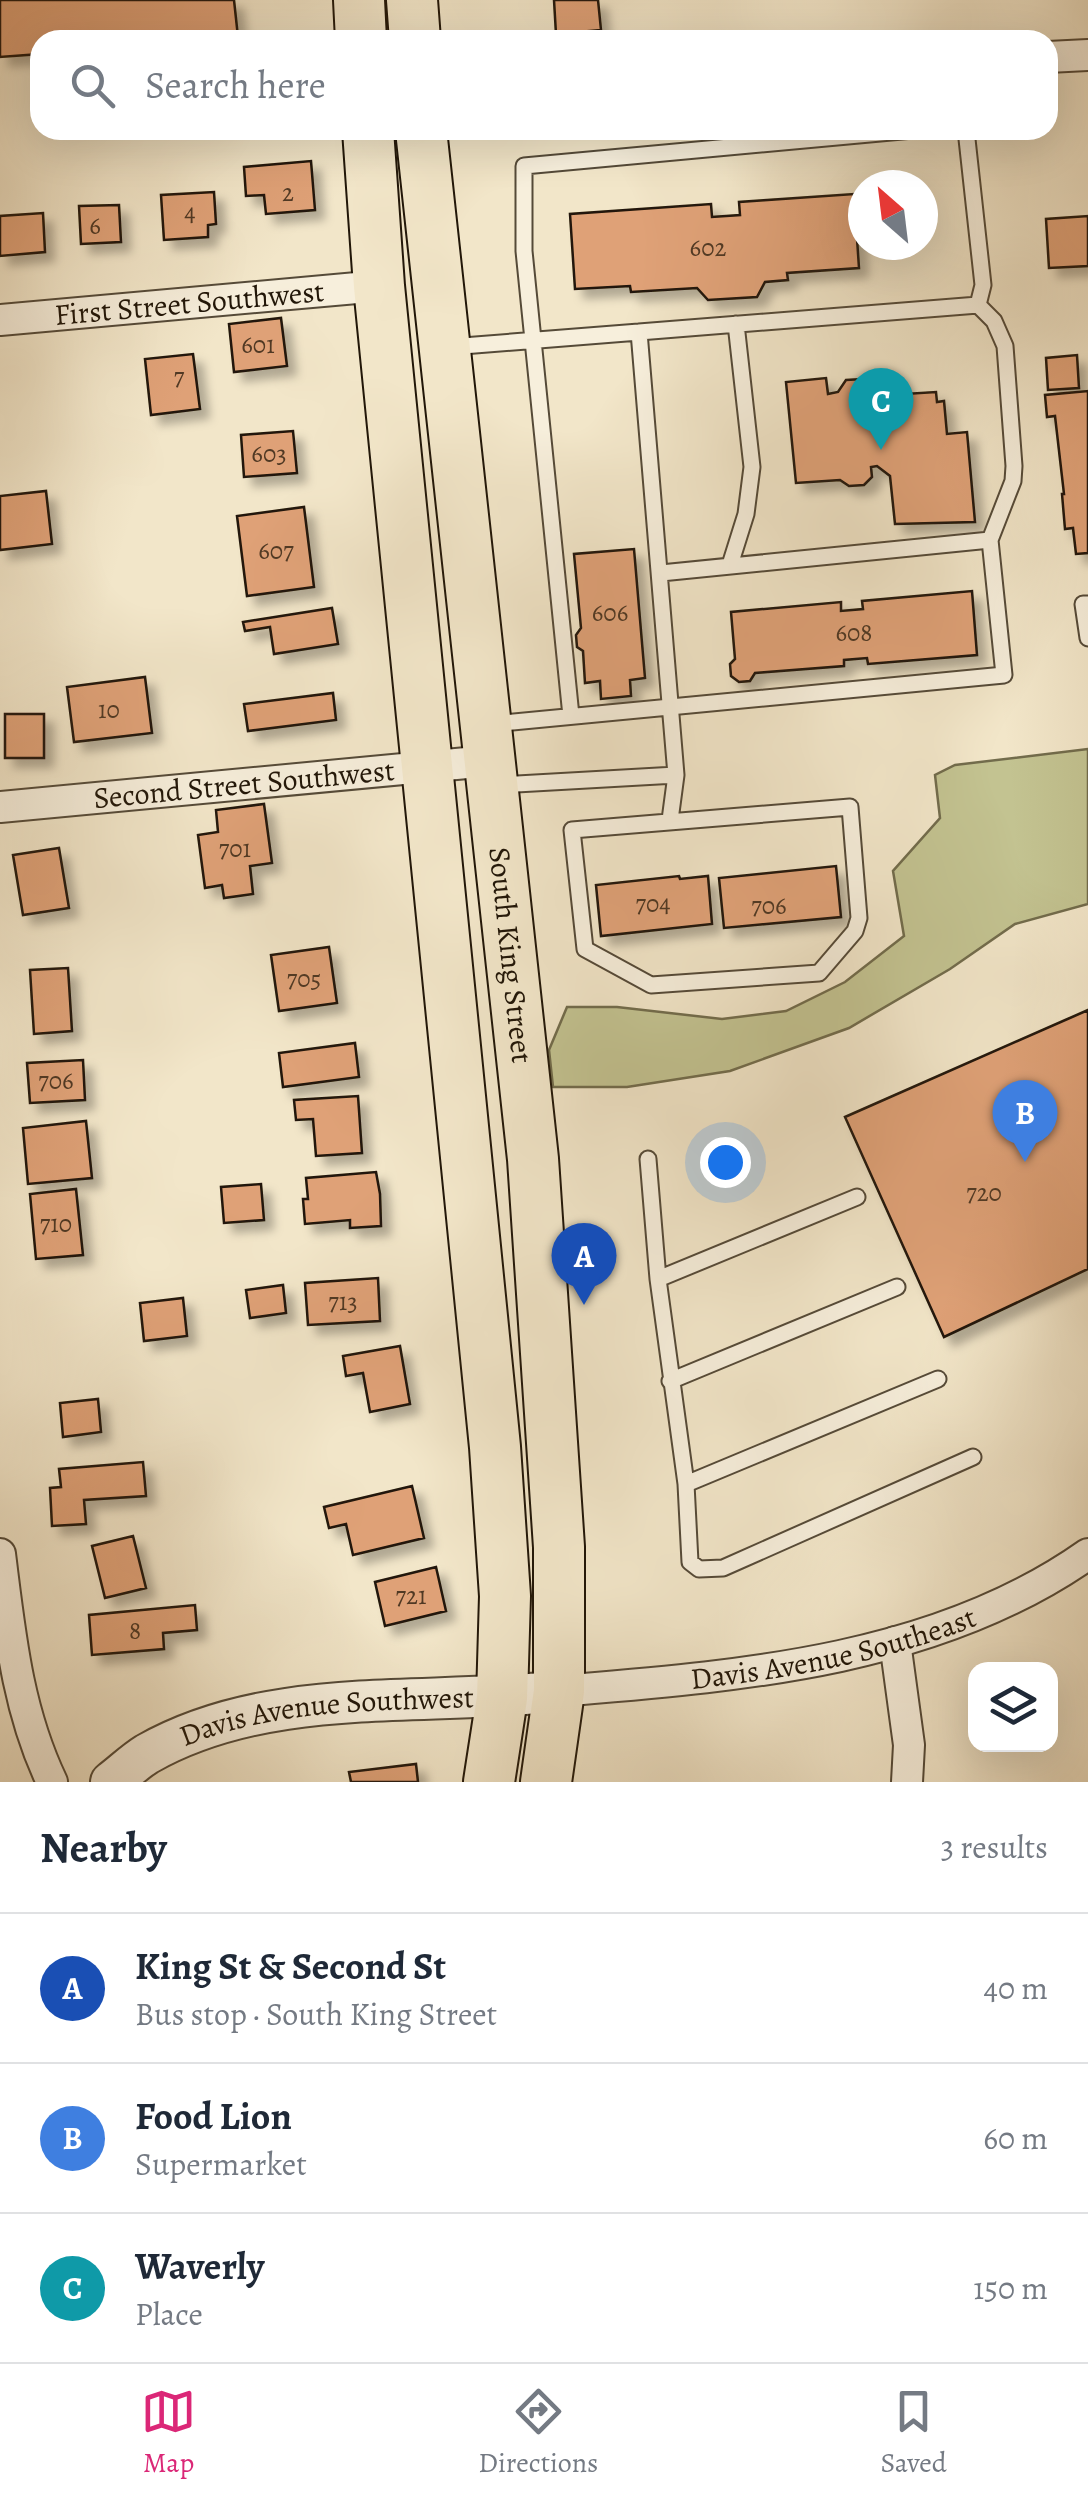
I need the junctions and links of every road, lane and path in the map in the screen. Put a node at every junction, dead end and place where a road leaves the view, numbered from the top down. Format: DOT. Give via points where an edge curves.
graph roads {
  1 [pos="359,0"];
  2 [pos="412,0"];
  3 [pos="361,30"];
  4 [pos="414,30"];
  5 [pos="1088,55"];
  6 [pos="1058,56"];
  7 [pos="369,140"];
  8 [pos="422,140"];
  9 [pos="805,140"];
  10 [pos="967,140"];
  11 [pos="379,286"];
  12 [pos="978,304"];
  13 [pos="0,320"];
  14 [pos="736,324"];
  15 [pos="639,332"];
  16 [pos="534,341"];
  17 [pos="446,347"];
  18 [pos="990,540"];
  19 [pos="730,565"];
  20 [pos="661,573"];
  21 [pos="1088,604"];
  22 [pos="1088,638"];
  23 [pos="669,707"];
  24 [pos="571,716"];
  25 [pos="488,757"];
  26 [pos="426,767"];
  27 [pos="676,776"];
  28 [pos="0,807"];
  29 [pos="670,820"];
  30 [pos="648,1159"];
  31 [pos="856,1197"];
  32 [pos="658,1278"];
  33 [pos="897,1287"];
  34 [pos="938,1379"];
  35 [pos="670,1382"];
  36 [pos="973,1457"];
  37 [pos="686,1484"];
  38 [pos="0,1554"];
  39 [pos="1088,1554"];
  40 [pos="895,1642"];
  41 [pos="559,1691"];
  42 [pos="502,1698"];
  43 [pos="52,1782"];
  44 [pos="111,1782"];
  45 [pos="489,1782"];
  46 [pos="546,1782"];
  47 [pos="907,1782"];
  1 -- 3 [label="main road"];
  2 -- 4 [label="main road"];
  5 -- 6 [label="street"];
  7 -- 11 [label="main road"];
  8 -- 17 [label="main road, South King Street"];
  9 -- 16 [label="lane" via="524,166"];
  10 -- 12 [label="lane" via="983,284"];
  11 -- 13 [label="street, First Street Southwest"];
  11 -- 26 [label="main road"];
  12 -- 14 [label="lane"];
  12 -- 18 [label="lane" via="1005,346 1014,466"];
  14 -- 15 [label="lane"];
  14 -- 19 [label="lane" via="752,466"];
  15 -- 16 [label="lane"];
  15 -- 20 [label="lane"];
  16 -- 17 [label="lane"];
  16 -- 24 [label="lane"];
  17 -- 25 [label="main road, South King Street"];
  18 -- 19 [label="lane"];
  18 -- 23 [label="lane" via="1004,675"];
  19 -- 20 [label="lane"];
  20 -- 23 [label="lane"];
  21 -- 22 [label="lane"];
  23 -- 24 [label="lane"];
  23 -- 27 [label="lane"];
  24 -- 25 [label="lane"];
  25 -- 26 [label="street, Second Street Southwest"];
  25 -- 27 [label="lane"];
  25 -- 41 [label="main road, South King Street" via="533,1158 559,1548"];
  26 -- 28 [label="street, Second Street Southwest"];
  26 -- 42 [label="main road" via="495,1447 505,1596"];
  27 -- 29 [label="lane"];
  29 -- 29 [label="lane" via="850,807 855,930 819,973 651,985 585,949 572,830"];
  30 -- 32 [label="lane"];
  31 -- 32 [label="lane"];
  32 -- 35 [label="lane"];
  33 -- 35 [label="lane"];
  34 -- 37 [label="lane"];
  35 -- 37 [label="lane"];
  36 -- 37 [label="lane" via="723,1568 699,1569 690,1562"];
  38 -- 43 [label="street" via="16,1677"];
  39 -- 40 [label="street, Davis Avenue Southeast" via="990,1609"];
  40 -- 41 [label="street, Davis Avenue Southeast" via="706,1680"];
  40 -- 47 [label="street" via="910,1745"];
  41 -- 42 [label="street, Davis Avenue Southwest"];
  41 -- 46 [label="main road, South King Street"];
  42 -- 44 [label="street, Davis Avenue Southwest" via="276,1711 187,1736"];
  42 -- 45 [label="main road"];
}
